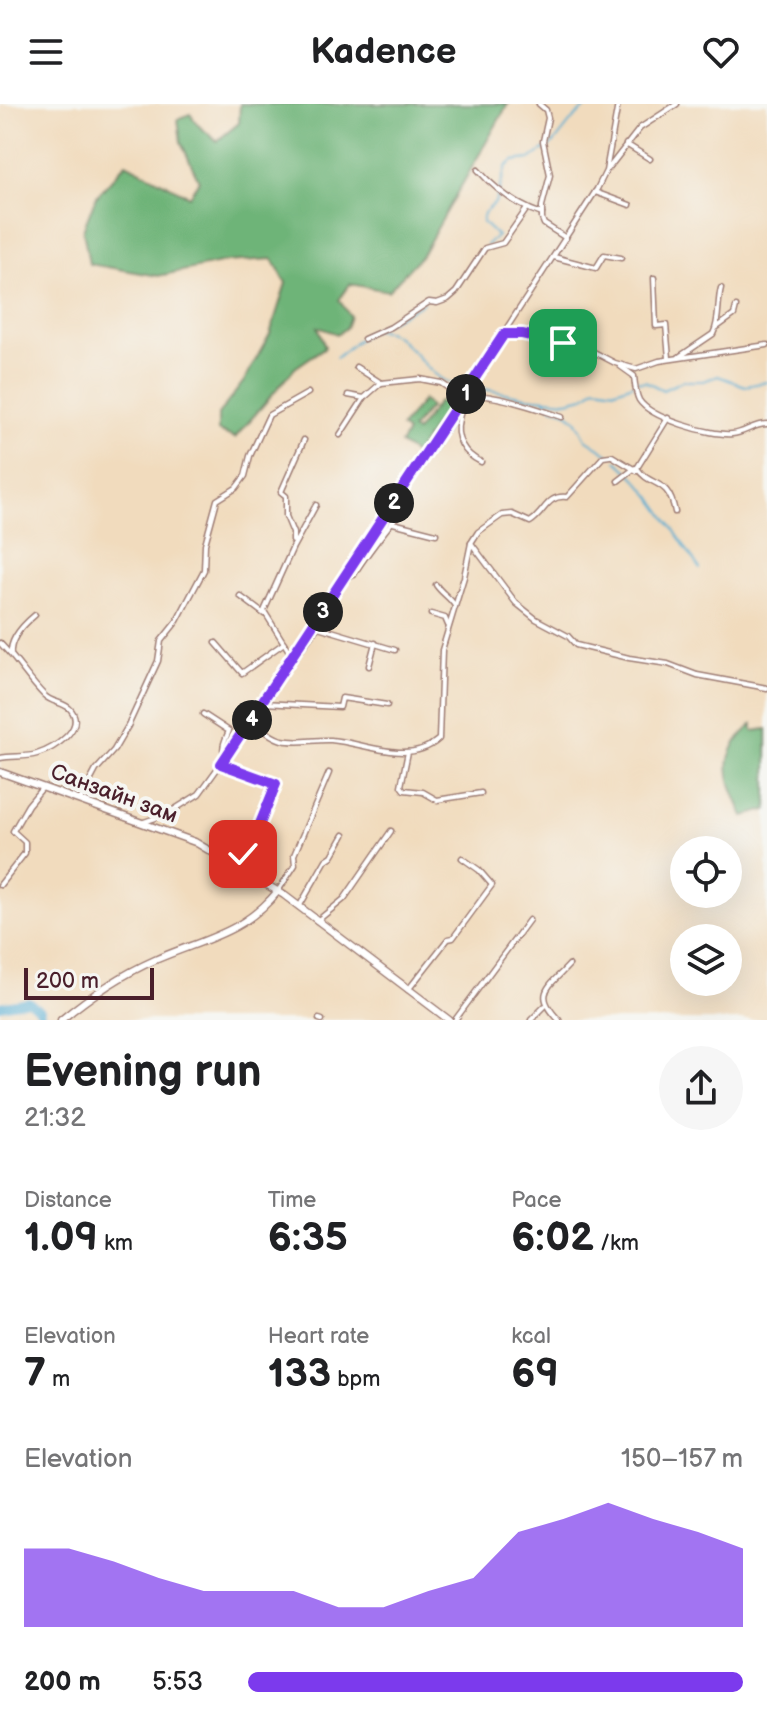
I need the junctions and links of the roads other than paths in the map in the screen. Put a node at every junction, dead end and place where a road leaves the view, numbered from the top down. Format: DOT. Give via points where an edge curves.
graph roads {
  1 [pos="539,104"];
  2 [pos="618,104"];
  3 [pos="677,104"];
  4 [pos="626,144"];
  5 [pos="650,159"];
  6 [pos="478,170"];
  7 [pos="606,171"];
  8 [pos="595,192"];
  9 [pos="630,205"];
  10 [pos="526,210"];
  11 [pos="542,214"];
  12 [pos="566,238"];
  13 [pos="554,257"];
  14 [pos="621,258"];
  15 [pos="654,278"];
  16 [pos="721,288"];
  17 [pos="736,307"];
  18 [pos="716,328"];
  19 [pos="504,334"];
  20 [pos="364,339"];
  21 [pos="767,345"];
  22 [pos="677,358"];
  23 [pos="668,360"];
  24 [pos="615,363"];
  25 [pos="356,367"];
  26 [pos="381,383"];
  27 [pos="308,393"];
  28 [pos="348,395"];
  29 [pos="364,398"];
  30 [pos="463,398"];
  31 [pos="562,417"];
  32 [pos="668,418"];
  33 [pos="767,424"];
  34 [pos="340,435"];
  35 [pos="304,440"];
  36 [pos="481,462"];
  37 [pos="637,470"];
  38 [pos="618,481"];
  39 [pos="316,505"];
  40 [pos="406,507"];
  41 [pos="675,512"];
  42 [pos="393,523"];
  43 [pos="436,534"];
  44 [pos="471,543"];
  45 [pos="293,547"];
  46 [pos="346,576"];
  47 [pos="436,585"];
  48 [pos="240,596"];
  49 [pos="455,606"];
  50 [pos="431,614"];
  51 [pos="35,615"];
  52 [pos="266,615"];
  53 [pos="448,628"];
  54 [pos="0,643"];
  55 [pos="216,643"];
  56 [pos="284,643"];
  57 [pos="375,643"];
  58 [pos="395,650"];
  59 [pos="11,655"];
  60 [pos="293,656"];
  61 [pos="369,666"];
  62 [pos="767,688"];
  63 [pos="263,703"];
  64 [pos="387,705"];
  65 [pos="203,714"];
  66 [pos="249,725"];
  67 [pos="408,752"];
  68 [pos="226,757"];
  69 [pos="0,758"];
  70 [pos="221,764"];
  71 [pos="0,772"];
  72 [pos="329,773"];
  73 [pos="43,787"];
  74 [pos="481,793"];
  75 [pos="80,800"];
  76 [pos="141,823"];
  77 [pos="391,831"];
  78 [pos="344,835"];
  79 [pos="218,856"];
  80 [pos="462,858"];
  81 [pos="0,885"];
  82 [pos="278,891"];
  83 [pos="299,907"];
  84 [pos="529,920"];
  85 [pos="317,921"];
  86 [pos="569,965"];
  87 [pos="408,990"];
  88 [pos="545,1006"];
  89 [pos="61,1020"];
  90 [pos="449,1020"];
  91 [pos="455,1020"];
  92 [pos="531,1020"];
  93 [pos="559,1020"];
  1 -- 11 [label="street" via="548,118 543,141 550,175"];
  2 -- 7 [label="street"];
  3 -- 4 [label="street"];
  4 -- 5 [label="street"];
  4 -- 7 [label="street"];
  6 -- 10 [label="street"];
  7 -- 8 [label="street"];
  8 -- 9 [label="street"];
  8 -- 12 [label="street"];
  10 -- 11 [label="street"];
  10 -- 20 [label="street" via="503,243 485,248 448,299 429,302"];
  11 -- 12 [label="street" via="544,224"];
  12 -- 13 [label="street"];
  13 -- 14 [label="street" via="596,268 604,255"];
  13 -- 19 [label="street"];
  15 -- 23 [label="street" via="656,326 666,325"];
  16 -- 18 [label="street"];
  17 -- 18 [label="street" via="734,315"];
  18 -- 22 [label="street"];
  19 -- 24 [label="street" via="555,340"];
  19 -- 30 [label="street"];
  21 -- 22 [label="street"];
  22 -- 23 [label="street"];
  23 -- 24 [label="street" via="636,369"];
  24 -- 32 [label="street" via="634,376 640,401"];
  25 -- 26 [label="street"];
  26 -- 29 [label="street"];
  26 -- 30 [label="street" via="420,379 441,383"];
  27 -- 75 [label="street" via="269,415 245,476 217,500 204,570 161,641 158,661 128,726"];
  28 -- 29 [label="street"];
  29 -- 34 [label="street"];
  30 -- 31 [label="street" via="478,394"];
  30 -- 36 [label="street" via="459,440"];
  30 -- 46 [label="street"];
  32 -- 33 [label="street" via="728,434"];
  32 -- 37 [label="street"];
  35 -- 45 [label="street" via="281,492 286,496"];
  37 -- 38 [label="street"];
  37 -- 41 [label="street" via="672,496"];
  37 -- 44 [label="street" via="603,457 567,497 552,499 535,520 502,515"];
  39 -- 45 [label="street"];
  40 -- 42 [label="street"];
  42 -- 43 [label="street"];
  42 -- 46 [label="street" via="354,575"];
  44 -- 49 [label="street"];
  44 -- 62 [label="street" via="516,603 576,645"];
  45 -- 52 [label="street"];
  46 -- 60 [label="street"];
  47 -- 49 [label="street"];
  48 -- 52 [label="street"];
  49 -- 53 [label="street"];
  50 -- 53 [label="street" via="445,618"];
  51 -- 59 [label="street" via="22,625"];
  52 -- 56 [label="street"];
  53 -- 67 [label="street" via="442,650 439,739"];
  54 -- 59 [label="street"];
  55 -- 56 [label="street" via="242,673"];
  56 -- 60 [label="street"];
  57 -- 58 [label="street"];
  57 -- 60 [label="street" via="318,627"];
  57 -- 61 [label="street"];
  59 -- 69 [label="street" via="43,694 70,709 74,726 38,754"];
  60 -- 63 [label="street"];
  63 -- 64 [label="street" via="340,707 342,698"];
  63 -- 66 [label="street"];
  65 -- 68 [label="street" via="229,731"];
  66 -- 67 [label="street" via="259,725 285,741 328,740"];
  66 -- 68 [label="street"];
  67 -- 74 [label="street" via="404,790 437,800"];
  68 -- 70 [label="street"];
  70 -- 76 [label="street" via="187,804"];
  70 -- 79 [label="street" via="276,784 249,851"];
  71 -- 73 [label="main road, Санзайн зам"];
  72 -- 82 [label="street" via="292,871"];
  73 -- 75 [label="main road, Санзайн зам"];
  73 -- 81 [label="street" via="13,831 25,842 25,853"];
  75 -- 76 [label="main road, Санзайн зам"];
  76 -- 79 [label="main road, Санзайн зам"];
  77 -- 85 [label="street" via="344,899"];
  78 -- 83 [label="street"];
  79 -- 82 [label="main road, Санзайн зам"];
  80 -- 87 [label="street" via="492,885"];
  82 -- 83 [label="main road, Санзайн зам"];
  82 -- 89 [label="main road" via="236,929 123,976"];
  83 -- 85 [label="main road, Санзайн зам"];
  84 -- 91 [label="street"];
  85 -- 87 [label="main road, Санзайн зам"];
  86 -- 88 [label="street" via="546,991"];
  87 -- 90 [label="main road, Санзайн зам"];
  88 -- 92 [label="street"];
  88 -- 93 [label="street"];
}
